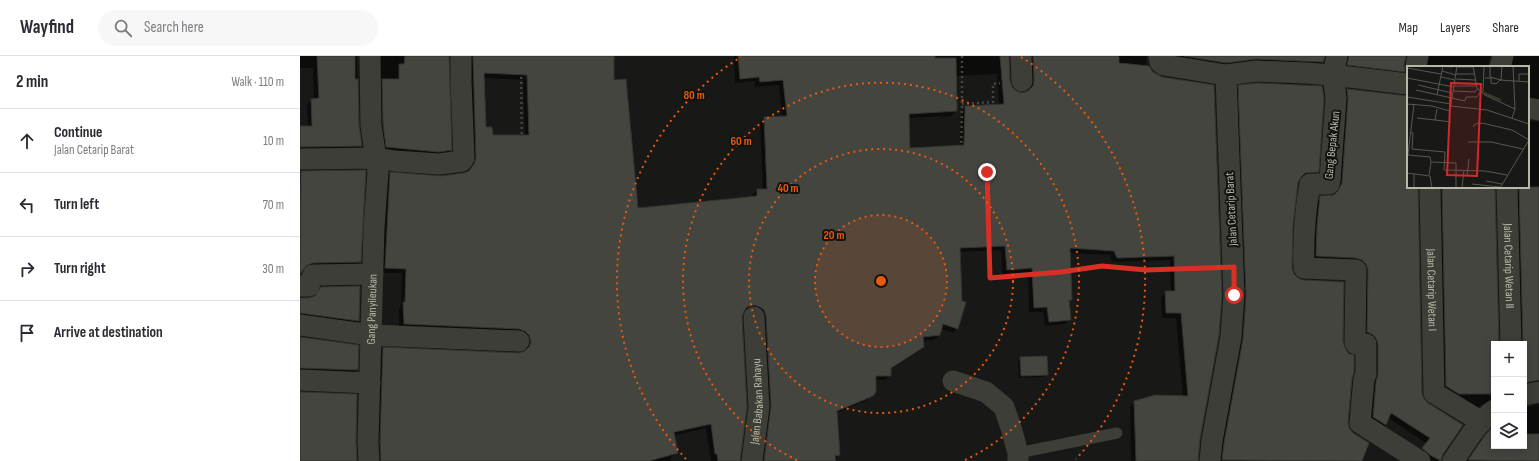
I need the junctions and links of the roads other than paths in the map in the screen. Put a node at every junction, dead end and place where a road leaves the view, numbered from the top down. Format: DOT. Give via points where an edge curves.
graph roads {
  1 [pos="370,56"];
  2 [pos="461,56"];
  3 [pos="1021,56"];
  4 [pos="1159,56"];
  5 [pos="1418,56"];
  6 [pos="1503,56"];
  7 [pos="1257,63"];
  8 [pos="1335,65"];
  9 [pos="1416,66"];
  10 [pos="1500,66"];
  11 [pos="1226,75"];
  12 [pos="1022,81"];
  13 [pos="1407,84"];
  14 [pos="1529,108"];
  15 [pos="1539,110"];
  16 [pos="377,158"];
  17 [pos="300,159"];
  18 [pos="1430,188"];
  19 [pos="1508,188"];
  20 [pos="373,274"];
  21 [pos="300,286"];
  22 [pos="754,317"];
  23 [pos="300,325"];
  24 [pos="371,335"];
  25 [pos="519,341"];
  26 [pos="1511,341"];
  27 [pos="300,380"];
  28 [pos="953,381"];
  29 [pos="370,383"];
  30 [pos="1539,392"];
  31 [pos="1527,394"];
  32 [pos="1488,416"];
  33 [pos="1117,433"];
  34 [pos="1018,457"];
  35 [pos="369,461"];
  36 [pos="752,461"];
  37 [pos="1210,461"];
  38 [pos="1420,461"];
  39 [pos="1454,461"];
  1 -- 16 [label="street, Gang Panyileukan" via="371,125"];
  2 -- 16 [label="street" via="463,160 439,164"];
  3 -- 12 [label="street"];
  4 -- 11 [label="street" via="1160,62 1164,65"];
  5 -- 9 [label="street"];
  6 -- 10 [label="street"];
  7 -- 8 [label="street"];
  7 -- 11 [label="street"];
  8 -- 13 [label="street"];
  8 -- 38 [label="street, Gang Bepak Akun" via="1336,98 1330,184 1310,184 1306,206 1304,268 1356,270 1355,342 1366,344 1366,374 1360,424"];
  11 -- 37 [label="street, Jalan Cetarip Barat" via="1234,295 1231,337"];
  14 -- 15 [label="street"];
  16 -- 17 [label="street"];
  16 -- 20 [label="street, Gang Panyileukan"];
  18 -- 32 [label="street, Jalan Cetarip Wetan I" via="1434,393"];
  19 -- 26 [label="street, Jalan Cetarip Wetan II"];
  20 -- 21 [label="street" via="313,275 309,286"];
  20 -- 24 [label="street, Gang Panyileukan"];
  22 -- 36 [label="street, Jalan Babakan Rahayu" via="758,407"];
  23 -- 24 [label="street"];
  24 -- 25 [label="street"];
  24 -- 29 [label="street, Gang Panyileukan"];
  27 -- 29 [label="street"];
  28 -- 34 [label="street" via="986,392 1004,408"];
  29 -- 35 [label="street, Gang Panyileukan"];
  30 -- 31 [label="street"];
  32 -- 39 [label="street"];
  33 -- 34 [label="lane"];
}
